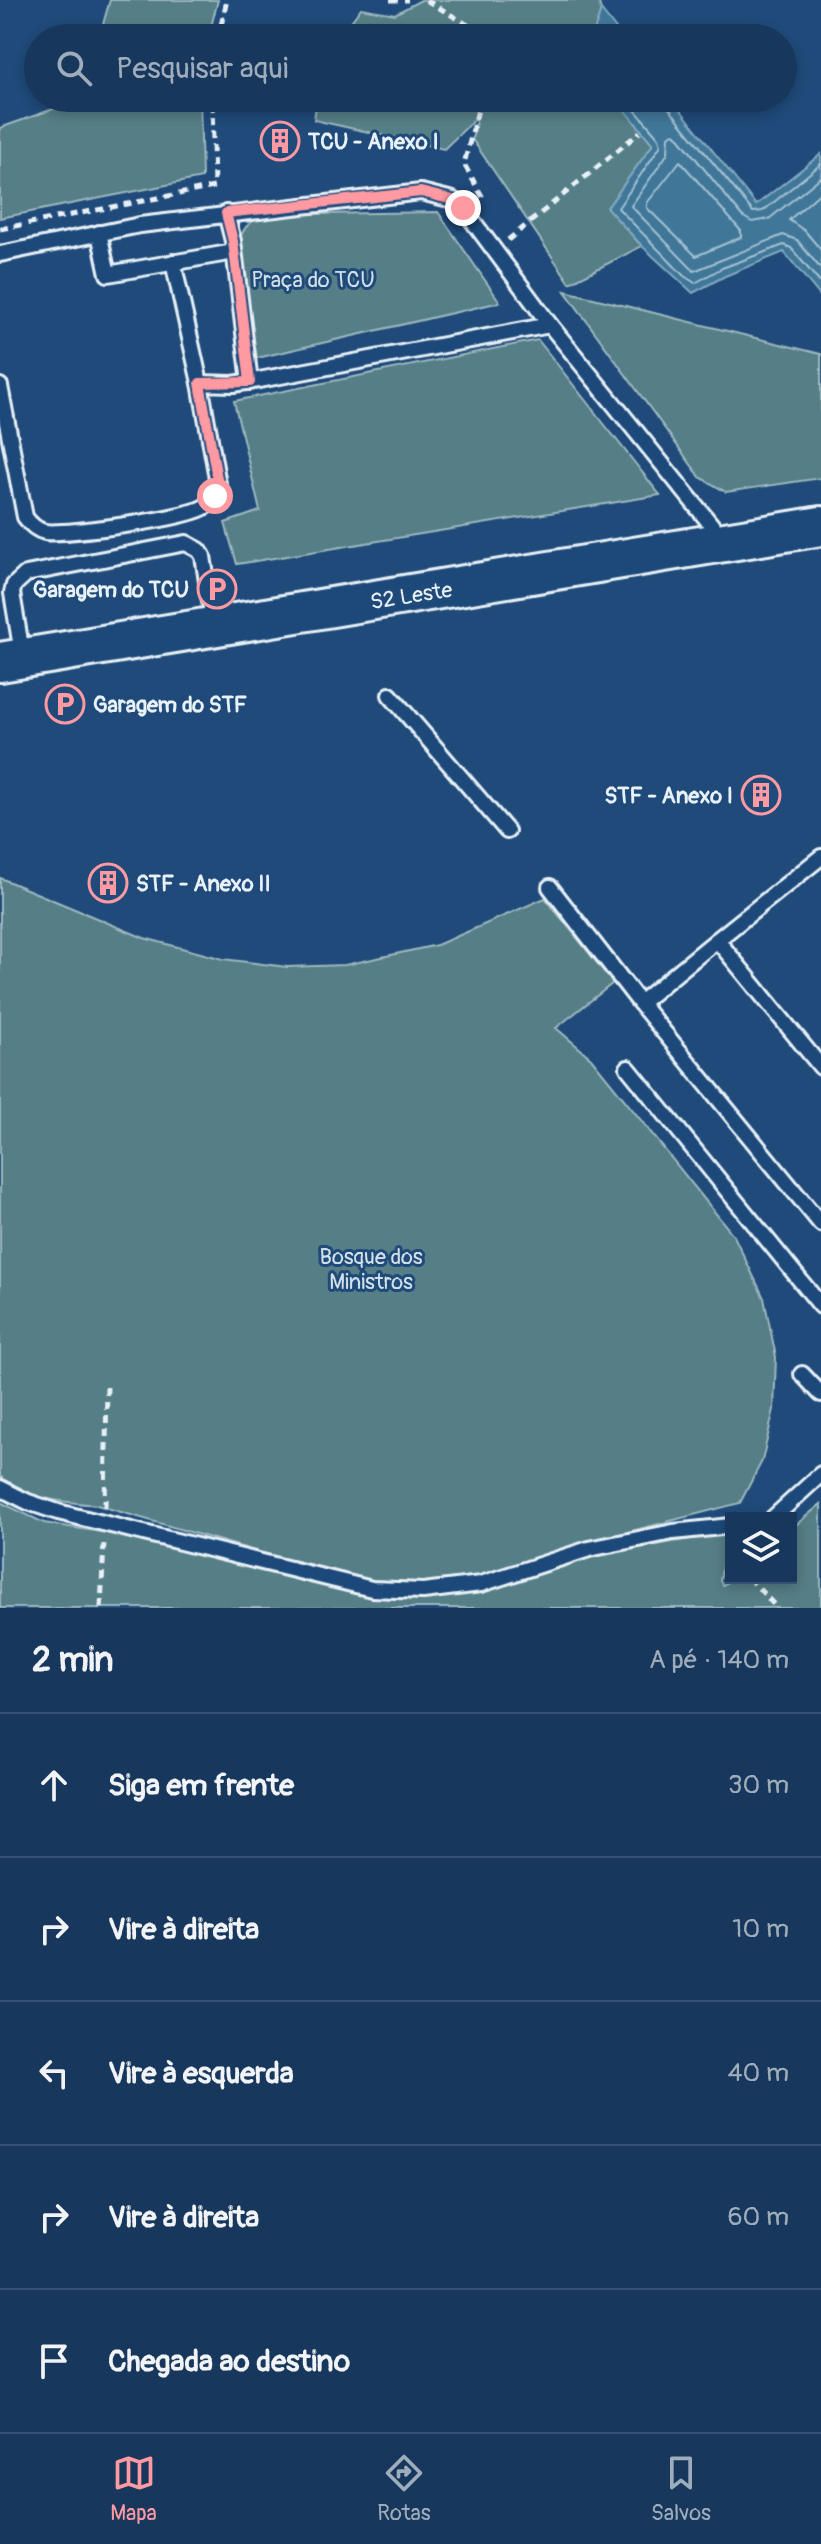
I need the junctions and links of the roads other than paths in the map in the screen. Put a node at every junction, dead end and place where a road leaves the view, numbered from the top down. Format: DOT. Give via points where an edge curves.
graph roads {
  1 [pos="226,213"];
  2 [pos="99,233"];
  3 [pos="234,252"];
  4 [pos="0,254"];
  5 [pos="173,262"];
  6 [pos="550,325"];
  7 [pos="250,382"];
  8 [pos="200,383"];
  9 [pos="0,386"];
  10 [pos="821,526"];
  11 [pos="726,543"];
  12 [pos="214,627"];
  13 [pos="11,660"];
  14 [pos="390,695"];
  15 [pos="507,831"];
  16 [pos="821,857"];
  17 [pos="550,887"];
  18 [pos="717,940"];
  19 [pos="640,1003"];
  20 [pos="821,1067"];
  21 [pos="628,1068"];
  22 [pos="821,1224"];
  23 [pos="821,1306"];
  24 [pos="802,1374"];
  25 [pos="821,1394"];
  26 [pos="821,1474"];
  27 [pos="0,1488"];
  28 [pos="780,1512"];
  29 [pos="725,1527"];
  1 -- 2 [label="lane"];
  1 -- 3 [label="lane"];
  1 -- 6 [label="lane" via="421,192 453,200"];
  2 -- 4 [label="lane"];
  2 -- 5 [label="lane" via="108,274"];
  3 -- 5 [label="lane"];
  3 -- 7 [label="lane"];
  5 -- 8 [label="lane"];
  6 -- 7 [label="lane"];
  6 -- 11 [label="lane"];
  7 -- 8 [label="lane"];
  8 -- 9 [label="lane" via="218,484 205,507 182,515 47,532 25,517"];
  10 -- 11 [label="main road, S2 Leste"];
  11 -- 12 [label="main road, S2 Leste"];
  12 -- 13 [label="main road, S2 Leste"];
  12 -- 13 [label="lane" via="203,556 186,543 26,574 12,593"];
  14 -- 15 [label="lane"];
  16 -- 18 [label="lane"];
  17 -- 19 [label="lane"];
  18 -- 19 [label="lane"];
  18 -- 20 [label="lane"];
  19 -- 22 [label="lane"];
  21 -- 23 [label="lane"];
  24 -- 25 [label="lane"];
  26 -- 28 [label="lane"];
  27 -- 29 [label="lane" via="28,1502 105,1524 372,1589 423,1591 481,1584 589,1549"];
}
